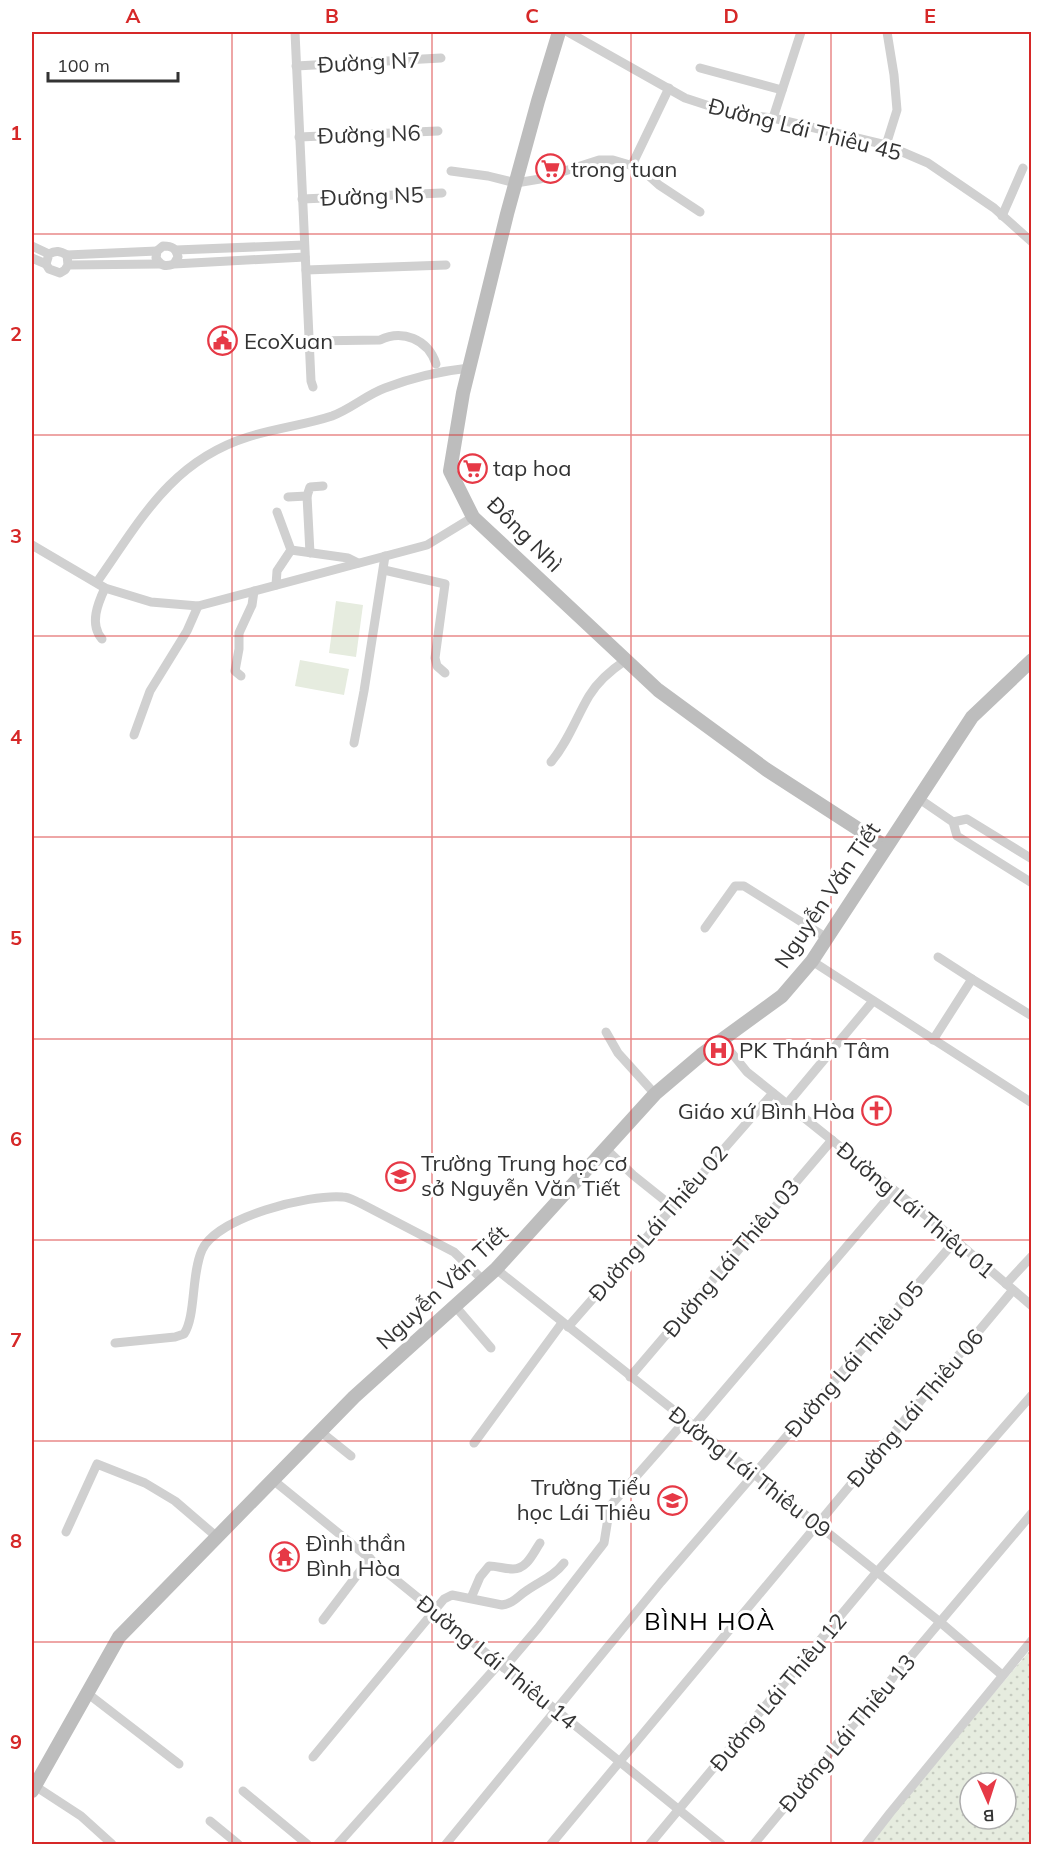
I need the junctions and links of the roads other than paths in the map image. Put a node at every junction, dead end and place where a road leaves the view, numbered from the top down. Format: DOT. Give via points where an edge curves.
graph roads {
  1 [pos="295,32"];
  2 [pos="559,32"];
  3 [pos="568,32"];
  4 [pos="798,32"];
  5 [pos="887,32"];
  6 [pos="441,58"];
  7 [pos="296,66"];
  8 [pos="700,68"];
  9 [pos="669,88"];
  10 [pos="782,90"];
  11 [pos="773,118"];
  12 [pos="438,131"];
  13 [pos="300,137"];
  14 [pos="886,145"];
  15 [pos="632,165"];
  16 [pos="1023,168"];
  17 [pos="451,171"];
  18 [pos="516,183"];
  19 [pos="442,193"];
  20 [pos="302,199"];
  21 [pos="700,212"];
  22 [pos="1002,216"];
  23 [pos="1032,242"];
  24 [pos="304,245"];
  25 [pos="32,246"];
  26 [pos="176,250"];
  27 [pos="157,251"];
  28 [pos="305,257"];
  29 [pos="32,258"];
  30 [pos="47,259"];
  31 [pos="68,260"];
  32 [pos="160,264"];
  33 [pos="174,264"];
  34 [pos="446,265"];
  35 [pos="306,270"];
  36 [pos="309,341"];
  37 [pos="436,364"];
  38 [pos="469,368"];
  39 [pos="313,387"];
  40 [pos="323,486"];
  41 [pos="307,496"];
  42 [pos="288,497"];
  43 [pos="277,512"];
  44 [pos="473,517"];
  45 [pos="32,545"];
  46 [pos="291,550"];
  47 [pos="310,553"];
  48 [pos="385,556"];
  49 [pos="358,563"];
  50 [pos="384,570"];
  51 [pos="101,585"];
  52 [pos="276,585"];
  53 [pos="254,591"];
  54 [pos="198,606"];
  55 [pos="102,639"];
  56 [pos="626,660"];
  57 [pos="1032,660"];
  58 [pos="445,673"];
  59 [pos="241,676"];
  60 [pos="134,735"];
  61 [pos="354,742"];
  62 [pos="551,762"];
  63 [pos="918,798"];
  64 [pos="952,822"];
  65 [pos="886,847"];
  66 [pos="1030,859"];
  67 [pos="1018,875"];
  68 [pos="1032,883"];
  69 [pos="705,928"];
  70 [pos="827,938"];
  71 [pos="938,957"];
  72 [pos="812,961"];
  73 [pos="972,979"];
  74 [pos="873,1001"];
  75 [pos="1032,1016"];
  76 [pos="606,1032"];
  77 [pos="933,1040"];
  78 [pos="722,1041"];
  79 [pos="773,1093"];
  80 [pos="655,1095"];
  81 [pos="1032,1103"];
  82 [pos="787,1104"];
  83 [pos="832,1140"];
  84 [pos="606,1149"];
  85 [pos="894,1191"];
  86 [pos="673,1207"];
  87 [pos="956,1241"];
  88 [pos="1032,1256"];
  89 [pos="496,1269"];
  90 [pos="484,1281"];
  91 [pos="1009,1287"];
  92 [pos="455,1306"];
  93 [pos="1032,1306"];
  94 [pos="565,1325"];
  95 [pos="115,1343"];
  96 [pos="491,1348"];
  97 [pos="630,1377"];
  98 [pos="1032,1395"];
  99 [pos="685,1420"];
  100 [pos="693,1427"];
  101 [pos="321,1432"];
  102 [pos="474,1443"];
  103 [pos="351,1456"];
  104 [pos="754,1476"];
  105 [pos="273,1480"];
  106 [pos="1032,1513"];
  107 [pos="817,1526"];
  108 [pos="66,1532"];
  109 [pos="217,1537"];
  110 [pos="540,1543"];
  111 [pos="370,1558"];
  112 [pos="564,1563"];
  113 [pos="876,1573"];
  114 [pos="471,1598"];
  115 [pos="434,1610"];
  116 [pos="323,1620"];
  117 [pos="940,1622"];
  118 [pos="1032,1640"];
  119 [pos="501,1666"];
  120 [pos="1002,1675"];
  121 [pos="87,1693"];
  122 [pos="557,1711"];
  123 [pos="312,1757"];
  124 [pos="619,1762"];
  125 [pos="179,1764"];
  126 [pos="33,1789"];
  127 [pos="243,1791"];
  128 [pos="678,1810"];
  129 [pos="210,1821"];
  130 [pos="112,1845"];
  131 [pos="238,1845"];
  132 [pos="307,1845"];
  133 [pos="338,1845"];
  134 [pos="446,1845"];
  135 [pos="551,1845"];
  136 [pos="650,1845"];
  137 [pos="721,1845"];
  138 [pos="754,1845"];
  139 [pos="866,1845"];
  1 -- 7 [label="street"];
  2 -- 18 [label="street, Đông Nhì"];
  3 -- 9 [label="street, Đường Lái Thiêu 45"];
  4 -- 10 [label="street"];
  5 -- 14 [label="street" via="897,110"];
  6 -- 7 [label="street, Đường N7"];
  7 -- 13 [label="street"];
  8 -- 10 [label="street"];
  9 -- 11 [label="street, Đường Lái Thiêu 45" via="731,113"];
  9 -- 15 [label="street"];
  10 -- 11 [label="street"];
  11 -- 14 [label="street, Đường Lái Thiêu 45"];
  12 -- 13 [label="street, Đường N6"];
  13 -- 20 [label="street"];
  14 -- 22 [label="street, Đường Lái Thiêu 45" via="928,163"];
  15 -- 18 [label="street" via="599,160"];
  15 -- 21 [label="street"];
  16 -- 22 [label="street"];
  17 -- 18 [label="street"];
  18 -- 38 [label="street, Đông Nhì"];
  19 -- 20 [label="street, Đường N5"];
  20 -- 24 [label="street"];
  22 -- 23 [label="street, Đường Lái Thiêu 45"];
  24 -- 26 [label="street"];
  24 -- 28 [label="street"];
  25 -- 30 [label="street"];
  26 -- 27 [label="street" via="163,246"];
  26 -- 33 [label="street"];
  27 -- 31 [label="street"];
  27 -- 32 [label="street"];
  28 -- 33 [label="street"];
  28 -- 35 [label="street"];
  29 -- 30 [label="street"];
  30 -- 31 [label="street" via="53,251 61,251"];
  30 -- 31 [label="street" via="49,269 60,273"];
  31 -- 32 [label="street"];
  32 -- 33 [label="street"];
  34 -- 35 [label="street"];
  35 -- 36 [label="street"];
  36 -- 37 [label="street" via="409,336 420,341"];
  36 -- 39 [label="street"];
  38 -- 44 [label="street, Đông Nhì" via="450,471"];
  38 -- 51 [label="street" via="441,371 384,388 334,415 248,437 210,454 191,466 153,502"];
  40 -- 41 [label="street" via="310,487"];
  41 -- 42 [label="street"];
  41 -- 47 [label="street"];
  43 -- 46 [label="street"];
  44 -- 48 [label="street" via="427,545"];
  44 -- 56 [label="street, Đông Nhì"];
  45 -- 51 [label="street"];
  46 -- 47 [label="street"];
  46 -- 52 [label="street" via="277,570"];
  47 -- 49 [label="street"];
  48 -- 49 [label="street"];
  48 -- 50 [label="street"];
  49 -- 52 [label="street"];
  50 -- 58 [label="street" via="446,584 435,658"];
  50 -- 61 [label="street"];
  51 -- 54 [label="street" via="151,602"];
  51 -- 55 [label="street" via="96,622"];
  52 -- 53 [label="street"];
  53 -- 54 [label="street"];
  53 -- 59 [label="street" via="239,633 234,671"];
  54 -- 60 [label="street" via="150,691"];
  56 -- 62 [label="street" via="596,687"];
  56 -- 65 [label="street, Đông Nhì" via="658,690 767,770"];
  57 -- 63 [label="street, Nguyễn Văn Tiết" via="972,717"];
  63 -- 64 [label="street"];
  63 -- 65 [label="street, Nguyễn Văn Tiết"];
  64 -- 66 [label="street" via="967,819"];
  64 -- 67 [label="street" via="957,836"];
  65 -- 70 [label="street, Nguyễn Văn Tiết"];
  66 -- 67 [label="street"];
  67 -- 68 [label="street"];
  69 -- 70 [label="street" via="735,886 744,886"];
  70 -- 72 [label="street, Nguyễn Văn Tiết"];
  71 -- 73 [label="street"];
  72 -- 74 [label="street"];
  72 -- 78 [label="street, Nguyễn Văn Tiết" via="782,996"];
  73 -- 75 [label="street"];
  73 -- 77 [label="street"];
  74 -- 77 [label="street"];
  74 -- 82 [label="street"];
  76 -- 80 [label="street" via="618,1053"];
  77 -- 81 [label="street"];
  78 -- 79 [label="street, Đường Lái Thiêu 01" via="747,1072"];
  78 -- 80 [label="street, Nguyễn Văn Tiết"];
  79 -- 82 [label="street, Đường Lái Thiêu 01"];
  79 -- 86 [label="street, Đường Lái Thiêu 02"];
  80 -- 84 [label="street, Nguyễn Văn Tiết"];
  82 -- 83 [label="street, Đường Lái Thiêu 01"];
  83 -- 85 [label="street, Đường Lái Thiêu 01"];
  83 -- 97 [label="street, Đường Lái Thiêu 03"];
  84 -- 86 [label="street"];
  84 -- 89 [label="street, Nguyễn Văn Tiết"];
  85 -- 87 [label="street, Đường Lái Thiêu 01"];
  85 -- 100 [label="street"];
  86 -- 94 [label="street, Đường Lái Thiêu 02"];
  87 -- 91 [label="street, Đường Lái Thiêu 01"];
  87 -- 104 [label="street, Đường Lái Thiêu 05"];
  88 -- 91 [label="street, Đường Lái Thiêu 06"];
  89 -- 90 [label="street, Nguyễn Văn Tiết"];
  89 -- 94 [label="street, Đường Lái Thiêu 09"];
  90 -- 92 [label="street, Nguyễn Văn Tiết"];
  90 -- 95 [label="street" via="454,1252 360,1203 346,1197 310,1199 263,1209 239,1220 203,1247 196,1267 190,1321 184,1334"];
  91 -- 93 [label="street, Đường Lái Thiêu 01"];
  91 -- 107 [label="street, Đường Lái Thiêu 06"];
  92 -- 96 [label="street"];
  92 -- 101 [label="street, Nguyễn Văn Tiết" via="375,1377"];
  94 -- 97 [label="street, Đường Lái Thiêu 09"];
  94 -- 102 [label="street, Đường Lái Thiêu 02"];
  97 -- 99 [label="street, Đường Lái Thiêu 09"];
  98 -- 113 [label="street, Đường Lái Thiêu 12"];
  99 -- 100 [label="street, Đường Lái Thiêu 09"];
  99 -- 119 [label="street" via="610,1506 604,1543 538,1628"];
  100 -- 104 [label="street, Đường Lái Thiêu 09"];
  101 -- 103 [label="street"];
  101 -- 105 [label="street, Nguyễn Văn Tiết"];
  104 -- 107 [label="street, Đường Lái Thiêu 09"];
  104 -- 122 [label="street, Đường Lái Thiêu 05" via="661,1582"];
  105 -- 109 [label="street, Nguyễn Văn Tiết"];
  105 -- 111 [label="street, Đường Lái Thiêu 14"];
  106 -- 117 [label="street, Đường Lái Thiêu 13"];
  107 -- 113 [label="street, Đường Lái Thiêu 09"];
  107 -- 124 [label="street, Đường Lái Thiêu 06"];
  108 -- 109 [label="street" via="97,1464 145,1483 175,1501"];
  109 -- 121 [label="street, Nguyễn Văn Tiết" via="119,1637"];
  110 -- 114 [label="street" via="520,1568 489,1566"];
  111 -- 115 [label="street, Đường Lái Thiêu 14"];
  111 -- 116 [label="street"];
  112 -- 114 [label="street" via="555,1574 514,1602 502,1605"];
  113 -- 117 [label="street, Đường Lái Thiêu 09"];
  113 -- 128 [label="street, Đường Lái Thiêu 12"];
  114 -- 115 [label="street" via="452,1595"];
  115 -- 119 [label="street, Đường Lái Thiêu 14"];
  115 -- 123 [label="street"];
  117 -- 120 [label="street, Đường Lái Thiêu 09"];
  117 -- 138 [label="street, Đường Lái Thiêu 13"];
  118 -- 120 [label="street"];
  119 -- 122 [label="street, Đường Lái Thiêu 14"];
  119 -- 133 [label="street"];
  120 -- 139 [label="street"];
  121 -- 125 [label="street"];
  121 -- 126 [label="street, Nguyễn Văn Tiết"];
  122 -- 124 [label="street, Đường Lái Thiêu 14"];
  122 -- 134 [label="street, Đường Lái Thiêu 05"];
  124 -- 128 [label="street, Đường Lái Thiêu 14"];
  124 -- 135 [label="street, Đường Lái Thiêu 06"];
  126 -- 130 [label="street" via="81,1816"];
  127 -- 132 [label="street"];
  128 -- 136 [label="street, Đường Lái Thiêu 12"];
  128 -- 137 [label="street, Đường Lái Thiêu 14"];
  129 -- 131 [label="street"];
}
